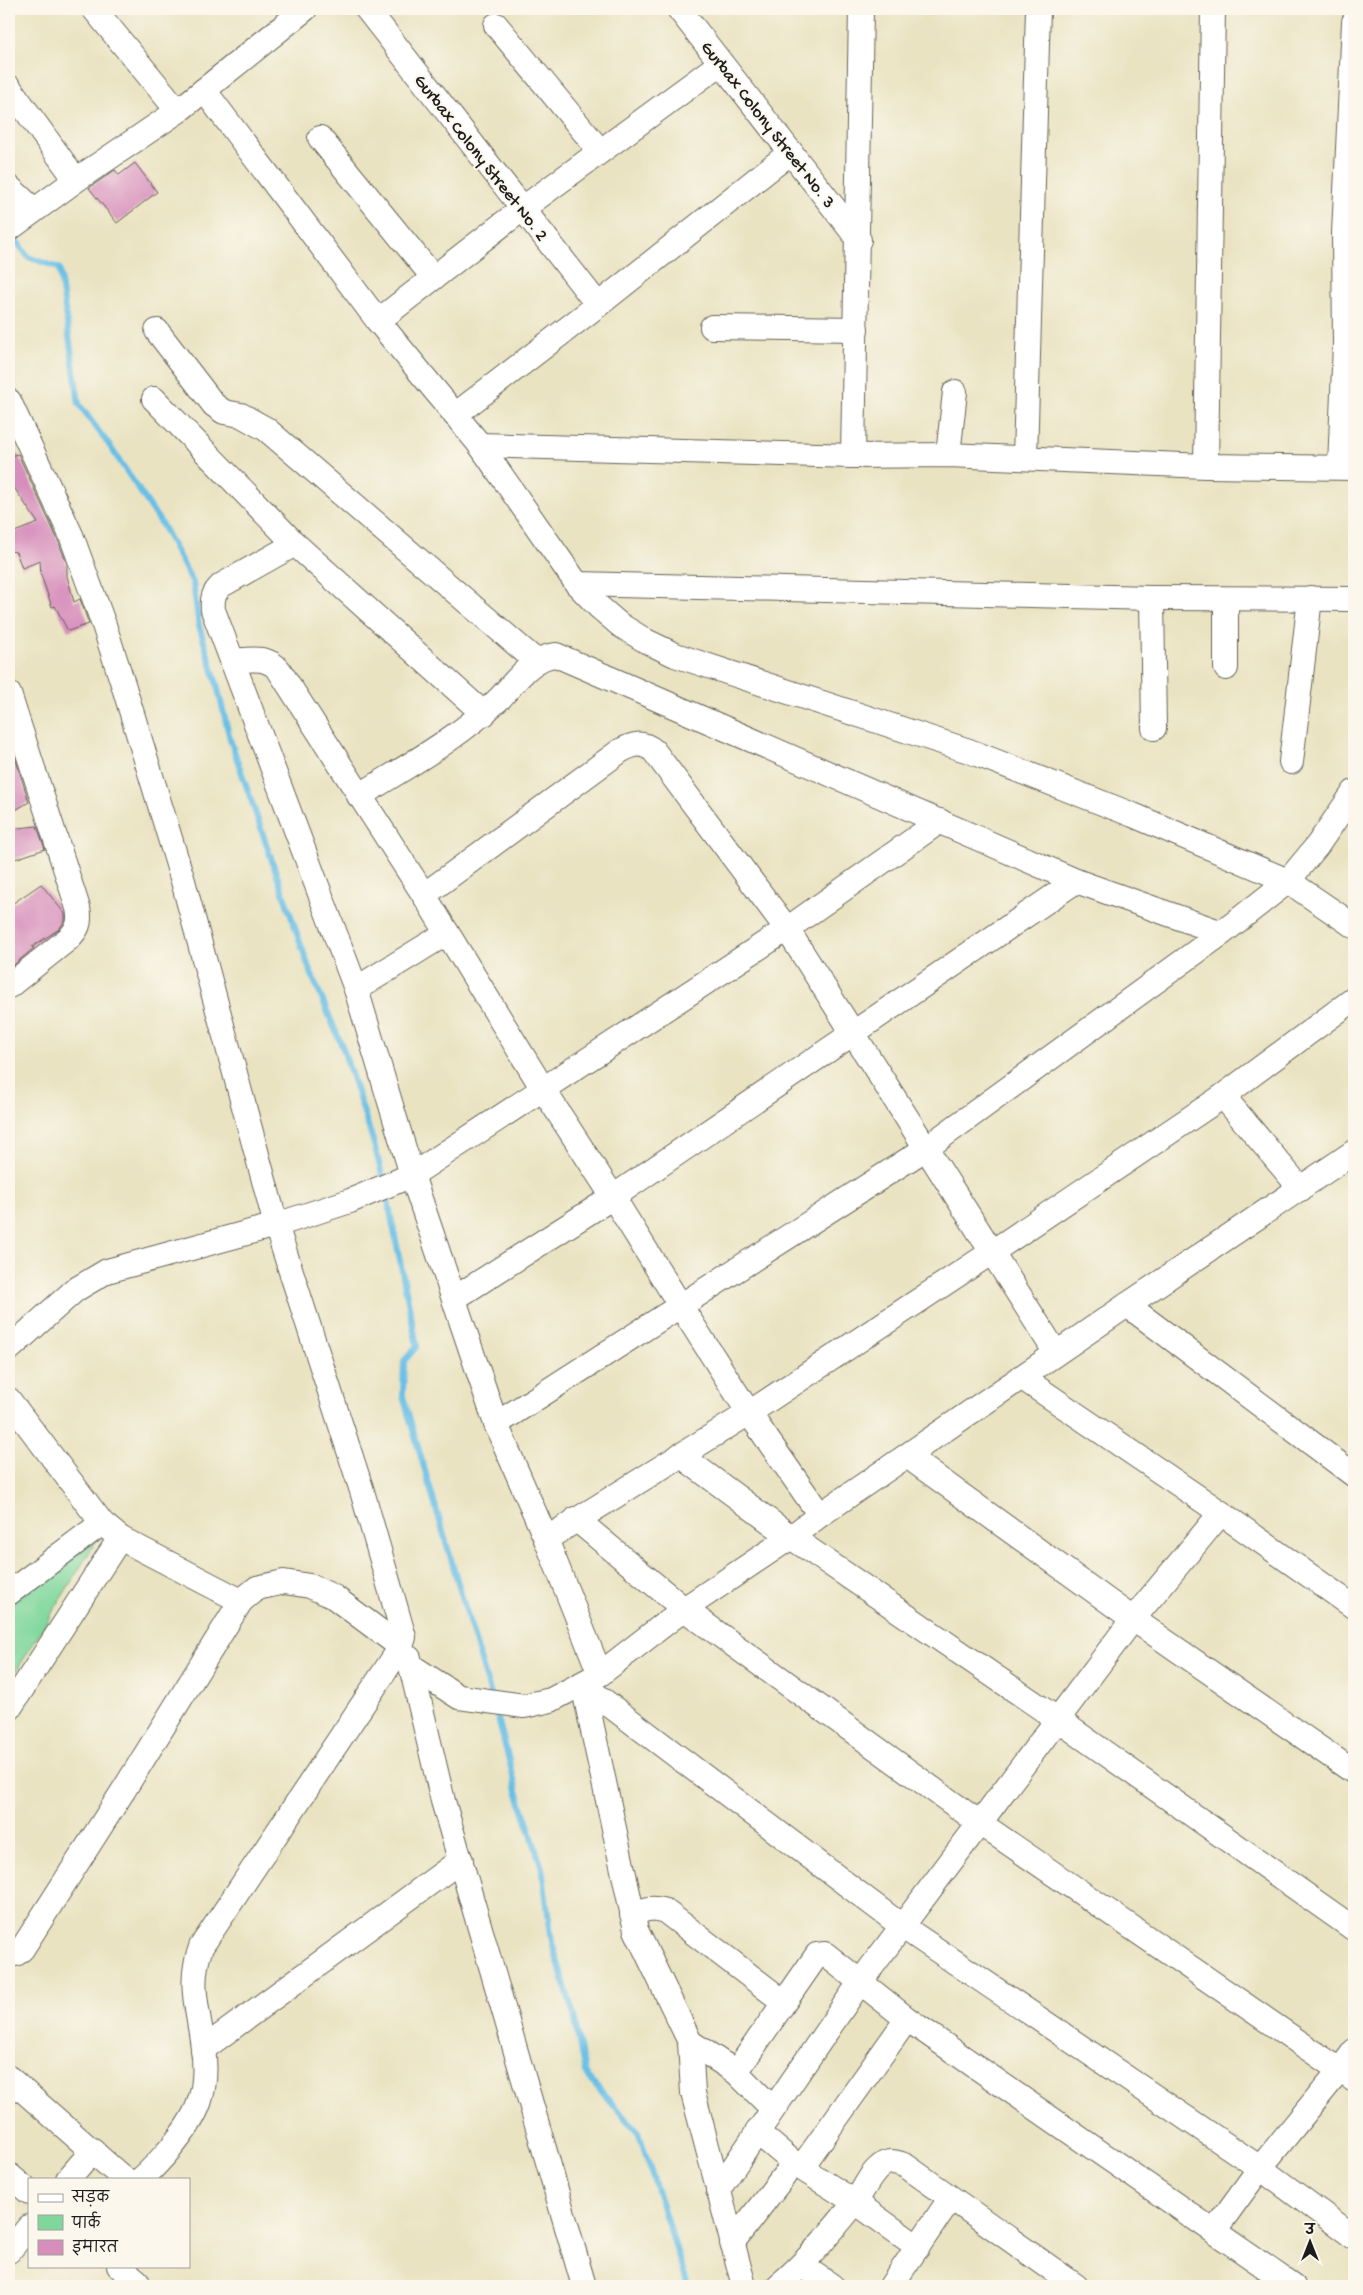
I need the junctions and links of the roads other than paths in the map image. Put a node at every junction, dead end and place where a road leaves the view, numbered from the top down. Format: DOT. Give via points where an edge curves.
graph roads {
  1 [pos="94,9"];
  2 [pos="304,9"];
  3 [pos="367,9"];
  4 [pos="679,9"];
  5 [pos="862,9"];
  6 [pos="1038,9"];
  7 [pos="1213,9"];
  8 [pos="1354,22"];
  9 [pos="496,25"];
  10 [pos="721,63"];
  11 [pos="9,88"];
  12 [pos="204,90"];
  13 [pos="178,111"];
  14 [pos="320,138"];
  15 [pos="600,152"];
  16 [pos="791,152"];
  17 [pos="76,180"];
  18 [pos="9,187"];
  19 [pos="522,209"];
  20 [pos="23,218"];
  21 [pos="1349,234"];
  22 [pos="859,240"];
  23 [pos="434,277"];
  24 [pos="598,305"];
  25 [pos="378,320"];
  26 [pos="712,327"];
  27 [pos="856,329"];
  28 [pos="157,331"];
  29 [pos="1350,344"];
  30 [pos="956,392"];
  31 [pos="154,399"];
  32 [pos="9,401"];
  33 [pos="455,415"];
  34 [pos="480,445"];
  35 [pos="948,455"];
  36 [pos="853,456"];
  37 [pos="1025,458"];
  38 [pos="1206,466"];
  39 [pos="1347,467"];
  40 [pos="295,544"];
  41 [pos="577,584"];
  42 [pos="1152,598"];
  43 [pos="1310,598"];
  44 [pos="1226,599"];
  45 [pos="1354,599"];
  46 [pos="232,661"];
  47 [pos="536,661"];
  48 [pos="1226,668"];
  49 [pos="9,694"];
  50 [pos="484,714"];
  51 [pos="1154,728"];
  52 [pos="1290,762"];
  53 [pos="1354,792"];
  54 [pos="359,796"];
  55 [pos="940,821"];
  56 [pos="1076,881"];
  57 [pos="1288,881"];
  58 [pos="424,895"];
  59 [pos="1354,926"];
  60 [pos="787,930"];
  61 [pos="447,933"];
  62 [pos="1222,933"];
  63 [pos="9,986"];
  64 [pos="356,989"];
  65 [pos="1351,1008"];
  66 [pos="853,1033"];
  67 [pos="542,1089"];
  68 [pos="1224,1096"];
  69 [pos="925,1149"];
  70 [pos="1354,1152"];
  71 [pos="403,1179"];
  72 [pos="1301,1189"];
  73 [pos="613,1197"];
  74 [pos="276,1225"];
  75 [pos="992,1252"];
  76 [pos="455,1298"];
  77 [pos="1126,1304"];
  78 [pos="680,1305"];
  79 [pos="9,1349"];
  80 [pos="1056,1353"];
  81 [pos="1021,1377"];
  82 [pos="9,1400"];
  83 [pos="749,1413"];
  84 [pos="496,1424"];
  85 [pos="680,1455"];
  86 [pos="907,1456"];
  87 [pos="1354,1475"];
  88 [pos="1220,1513"];
  89 [pos="820,1515"];
  90 [pos="576,1519"];
  91 [pos="102,1523"];
  92 [pos="791,1537"];
  93 [pos="120,1538"];
  94 [pos="546,1539"];
  95 [pos="9,1593"];
  96 [pos="241,1601"];
  97 [pos="1354,1607"];
  98 [pos="684,1609"];
  99 [pos="1133,1619"];
  100 [pos="405,1650"];
  101 [pos="592,1680"];
  102 [pos="9,1709"];
  103 [pos="1058,1719"];
  104 [pos="1354,1772"];
  105 [pos="981,1824"];
  106 [pos="461,1860"];
  107 [pos="632,1914"];
  108 [pos="903,1927"];
  109 [pos="1354,1929"];
  110 [pos="9,1954"];
  111 [pos="861,1981"];
  112 [pos="784,2002"];
  113 [pos="907,2019"];
  114 [pos="690,2042"];
  115 [pos="203,2049"];
  116 [pos="1354,2051"];
  117 [pos="736,2072"];
  118 [pos="1347,2075"];
  119 [pos="9,2078"];
  120 [pos="773,2109"];
  121 [pos="757,2132"];
  122 [pos="93,2150"];
  123 [pos="797,2166"];
  124 [pos="1260,2168"];
  125 [pos="9,2176"];
  126 [pos="69,2178"];
  127 [pos="123,2178"];
  128 [pos="142,2178"];
  129 [pos="718,2190"];
  130 [pos="28,2191"];
  131 [pos="950,2199"];
  132 [pos="855,2202"];
  133 [pos="28,2228"];
  134 [pos="1214,2231"];
  135 [pos="1354,2236"];
  136 [pos="732,2243"];
  137 [pos="918,2247"];
  138 [pos="9,2251"];
  139 [pos="802,2266"];
  140 [pos="121,2268"];
  141 [pos="139,2286"];
  142 [pos="584,2286"];
  143 [pos="744,2286"];
  144 [pos="778,2286"];
  145 [pos="832,2286"];
  146 [pos="891,2286"];
  147 [pos="1076,2286"];
  148 [pos="1293,2286"];
  1 -- 13 [label="street"];
  2 -- 12 [label="street"];
  3 -- 19 [label="street, Gurbax Colony Street No. 2"];
  4 -- 10 [label="street, Gurbax Colony Street No. 3"];
  5 -- 22 [label="street"];
  6 -- 37 [label="street"];
  7 -- 38 [label="street"];
  8 -- 21 [label="street"];
  9 -- 15 [label="street"];
  10 -- 15 [label="street"];
  10 -- 16 [label="street, Gurbax Colony Street No. 3"];
  11 -- 17 [label="street"];
  12 -- 13 [label="street"];
  12 -- 25 [label="street"];
  13 -- 17 [label="street"];
  14 -- 23 [label="street"];
  15 -- 19 [label="street"];
  16 -- 22 [label="street, Gurbax Colony Street No. 3"];
  16 -- 24 [label="street"];
  17 -- 20 [label="street"];
  18 -- 20 [label="street"];
  19 -- 23 [label="street"];
  19 -- 24 [label="street, Gurbax Colony Street No. 2"];
  21 -- 29 [label="street"];
  22 -- 27 [label="street"];
  23 -- 25 [label="street"];
  24 -- 33 [label="street"];
  25 -- 33 [label="street"];
  26 -- 27 [label="street"];
  27 -- 36 [label="street"];
  28 -- 47 [label="street" via="214,405 266,429"];
  29 -- 39 [label="street"];
  30 -- 35 [label="street"];
  31 -- 40 [label="street"];
  32 -- 74 [label="street" via="71,535 104,625 183,881"];
  33 -- 34 [label="street"];
  34 -- 36 [label="street"];
  34 -- 41 [label="street"];
  35 -- 36 [label="street"];
  35 -- 37 [label="street"];
  37 -- 38 [label="street"];
  38 -- 39 [label="street"];
  40 -- 46 [label="street" via="215,591 213,610"];
  40 -- 50 [label="street"];
  41 -- 42 [label="street"];
  41 -- 57 [label="street" via="620,625 675,655 969,751 1133,815"];
  42 -- 44 [label="street"];
  42 -- 51 [label="street"];
  43 -- 44 [label="street"];
  43 -- 45 [label="street"];
  43 -- 52 [label="street"];
  44 -- 48 [label="street"];
  46 -- 54 [label="street" via="261,659 273,663"];
  46 -- 64 [label="street"];
  47 -- 50 [label="street"];
  47 -- 55 [label="street" via="547,655 556,655"];
  49 -- 63 [label="street" via="80,921 68,939"];
  50 -- 54 [label="street"];
  53 -- 57 [label="street"];
  54 -- 58 [label="street"];
  55 -- 56 [label="street"];
  55 -- 60 [label="street"];
  56 -- 62 [label="street"];
  56 -- 66 [label="street"];
  57 -- 59 [label="street"];
  57 -- 62 [label="street"];
  58 -- 60 [label="street" via="620,750 632,744 645,744 654,750"];
  58 -- 61 [label="street"];
  60 -- 66 [label="street"];
  60 -- 67 [label="street"];
  61 -- 64 [label="street"];
  61 -- 67 [label="street"];
  62 -- 69 [label="street"];
  64 -- 71 [label="street"];
  65 -- 68 [label="street"];
  66 -- 69 [label="street"];
  66 -- 73 [label="street"];
  67 -- 71 [label="street"];
  67 -- 73 [label="street"];
  68 -- 72 [label="street"];
  68 -- 75 [label="street"];
  69 -- 75 [label="street"];
  69 -- 78 [label="street"];
  70 -- 72 [label="street"];
  71 -- 74 [label="street" via="350,1201"];
  71 -- 76 [label="street"];
  72 -- 77 [label="street"];
  73 -- 76 [label="street"];
  73 -- 78 [label="street"];
  74 -- 79 [label="street" via="107,1271 75,1290"];
  74 -- 100 [label="street" via="362,1491"];
  75 -- 80 [label="street"];
  75 -- 83 [label="street"];
  76 -- 84 [label="street"];
  77 -- 80 [label="street"];
  77 -- 87 [label="street"];
  78 -- 83 [label="street"];
  78 -- 84 [label="street"];
  80 -- 81 [label="street"];
  81 -- 86 [label="street"];
  81 -- 88 [label="street"];
  82 -- 91 [label="street"];
  83 -- 85 [label="street"];
  83 -- 89 [label="street"];
  84 -- 94 [label="street"];
  85 -- 90 [label="street"];
  85 -- 92 [label="street"];
  86 -- 89 [label="street"];
  86 -- 99 [label="street"];
  88 -- 97 [label="street"];
  88 -- 99 [label="street"];
  89 -- 92 [label="street"];
  90 -- 94 [label="street"];
  90 -- 98 [label="street"];
  91 -- 93 [label="street"];
  91 -- 95 [label="street"];
  92 -- 98 [label="street"];
  92 -- 103 [label="street"];
  93 -- 96 [label="street"];
  93 -- 102 [label="street"];
  94 -- 101 [label="street"];
  96 -- 100 [label="street" via="257,1588 284,1582 310,1586 334,1597"];
  96 -- 110 [label="street" via="22,1949 16,1954"];
  98 -- 101 [label="street"];
  98 -- 105 [label="street"];
  99 -- 103 [label="street"];
  99 -- 104 [label="street"];
  100 -- 101 [label="street" via="459,1697 524,1706 551,1700"];
  100 -- 106 [label="street"];
  100 -- 115 [label="street" via="201,1947 194,1964 193,1981"];
  101 -- 107 [label="street"];
  101 -- 108 [label="street"];
  103 -- 105 [label="street"];
  103 -- 109 [label="street"];
  105 -- 108 [label="street"];
  105 -- 118 [label="street"];
  106 -- 115 [label="street"];
  106 -- 142 [label="street"];
  107 -- 112 [label="street" via="657,1908 665,1911"];
  107 -- 114 [label="street" via="640,1942"];
  108 -- 111 [label="street"];
  108 -- 124 [label="street"];
  111 -- 112 [label="street" via="821,1954"];
  111 -- 113 [label="street"];
  111 -- 120 [label="street"];
  112 -- 117 [label="street"];
  113 -- 123 [label="street"];
  113 -- 134 [label="street"];
  114 -- 117 [label="street"];
  114 -- 129 [label="street" via="693,2093"];
  115 -- 128 [label="street" via="204,2074 196,2114 188,2129"];
  116 -- 118 [label="street"];
  117 -- 120 [label="street"];
  118 -- 124 [label="street"];
  119 -- 122 [label="street"];
  120 -- 121 [label="street"];
  121 -- 123 [label="street"];
  121 -- 129 [label="street"];
  122 -- 126 [label="street"];
  122 -- 127 [label="street"];
  123 -- 132 [label="street"];
  123 -- 136 [label="street"];
  124 -- 134 [label="street"];
  124 -- 135 [label="street"];
  125 -- 130 [label="street"];
  129 -- 136 [label="street"];
  131 -- 132 [label="street" via="906,2166 895,2162 885,2163 877,2170"];
  131 -- 137 [label="street"];
  131 -- 147 [label="street"];
  132 -- 137 [label="street"];
  132 -- 139 [label="street"];
  133 -- 138 [label="street"];
  134 -- 148 [label="street"];
  136 -- 143 [label="street"];
  137 -- 146 [label="street"];
  139 -- 144 [label="street"];
  139 -- 145 [label="street"];
  140 -- 141 [label="street"];
}
